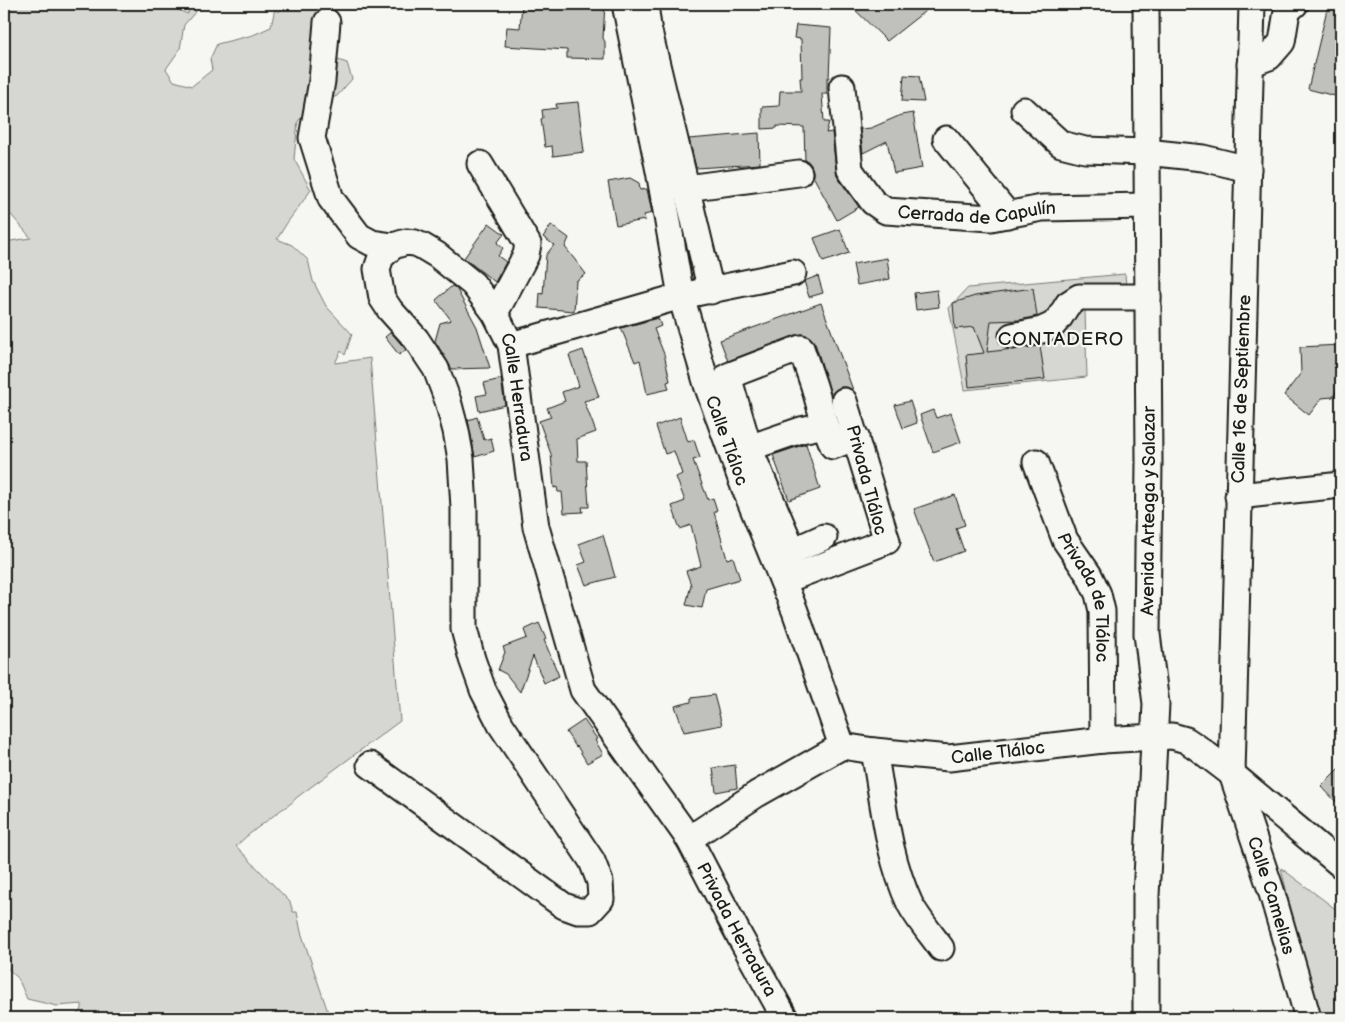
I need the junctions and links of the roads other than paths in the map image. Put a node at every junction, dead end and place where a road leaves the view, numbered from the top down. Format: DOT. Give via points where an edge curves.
graph roads {
  1 [pos="625,4"];
  2 [pos="645,4"];
  3 [pos="1146,4"];
  4 [pos="1252,4"];
  5 [pos="1295,4"];
  6 [pos="327,22"];
  7 [pos="1250,64"];
  8 [pos="842,87"];
  9 [pos="1024,110"];
  10 [pos="946,139"];
  11 [pos="1146,152"];
  12 [pos="480,164"];
  13 [pos="1248,169"];
  14 [pos="800,173"];
  15 [pos="686,188"];
  16 [pos="1147,206"];
  17 [pos="1008,215"];
  18 [pos="393,246"];
  19 [pos="793,273"];
  20 [pos="711,291"];
  21 [pos="681,296"];
  22 [pos="1148,297"];
  23 [pos="495,313"];
  24 [pos="1012,336"];
  25 [pos="511,345"];
  26 [pos="717,380"];
  27 [pos="844,401"];
  28 [pos="825,425"];
  29 [pos="856,437"];
  30 [pos="749,448"];
  31 [pos="1036,462"];
  32 [pos="1341,485"];
  33 [pos="1238,496"];
  34 [pos="824,537"];
  35 [pos="783,564"];
  36 [pos="1154,737"];
  37 [pos="1102,740"];
  38 [pos="842,746"];
  39 [pos="874,751"];
  40 [pos="370,765"];
  41 [pos="1232,774"];
  42 [pos="689,839"];
  43 [pos="1341,865"];
  44 [pos="942,948"];
  45 [pos="784,1018"];
  46 [pos="1146,1018"];
  47 [pos="1308,1018"];
  1 -- 21 [label="street, Calle Tláloc" via="660,171"];
  2 -- 15 [label="street"];
  3 -- 11 [label="street, Avenida Arteaga y Salazar"];
  4 -- 7 [label="street, Calle 16 de Septiembre"];
  5 -- 7 [label="street" via="1287,12 1282,42 1269,58"];
  6 -- 18 [label="street, Calle Herradura" via="322,81 312,138 331,199 358,236 372,243"];
  7 -- 13 [label="street, Calle 16 de Septiembre"];
  8 -- 17 [label="street, Cerrada de Capulín" via="850,170 872,202 886,211 991,218"];
  9 -- 11 [label="street" via="1061,144 1085,150"];
  10 -- 17 [label="street"];
  11 -- 13 [label="street" via="1203,158"];
  11 -- 16 [label="street, Avenida Arteaga y Salazar"];
  12 -- 23 [label="street" via="528,244 526,255"];
  13 -- 33 [label="street, Calle 16 de Septiembre"];
  14 -- 15 [label="street"];
  15 -- 20 [label="street"];
  16 -- 17 [label="street, Cerrada de Capulín" via="1042,208"];
  16 -- 22 [label="street, Avenida Arteaga y Salazar"];
  18 -- 23 [label="street, Calle Herradura" via="415,243 437,255 473,284"];
  18 -- 40 [label="street" via="382,257 377,269 382,298 436,369 456,431 464,508 464,628 472,659 501,725 592,861 600,882 601,899 590,910 578,911 564,906"];
  19 -- 20 [label="street"];
  20 -- 21 [label="street"];
  21 -- 25 [label="street"];
  21 -- 26 [label="street, Calle Tláloc"];
  22 -- 24 [label="street" via="1079,298 1068,304 1053,325"];
  22 -- 36 [label="street, Avenida Arteaga y Salazar" via="1147,634 1156,704"];
  23 -- 25 [label="street, Calle Herradura"];
  25 -- 42 [label="street, Calle Herradura" via="536,527 583,690"];
  26 -- 28 [label="street" via="801,348"];
  26 -- 30 [label="street"];
  26 -- 35 [label="street, Calle Tláloc" via="741,479"];
  27 -- 29 [label="street, Privada Tláloc"];
  28 -- 29 [label="street" via="833,446"];
  28 -- 30 [label="street"];
  29 -- 35 [label="street, Privada Tláloc" via="887,541"];
  30 -- 35 [label="street"];
  31 -- 37 [label="street, Privada de Tláloc" via="1065,540 1098,594 1102,611"];
  32 -- 33 [label="street"];
  33 -- 41 [label="street, Calle 16 de Septiembre"];
  34 -- 35 [label="street"];
  35 -- 38 [label="street, Calle Tláloc" via="795,611"];
  36 -- 37 [label="street, Calle Tláloc"];
  36 -- 41 [label="street, Calle Tláloc" via="1172,736 1186,740"];
  36 -- 46 [label="street, Avenida Arteaga y Salazar" via="1146,896"];
  37 -- 39 [label="street, Calle Tláloc" via="949,758"];
  38 -- 39 [label="street, Calle Tláloc"];
  38 -- 42 [label="street" via="757,794"];
  39 -- 44 [label="street" via="885,826 895,866 911,906"];
  41 -- 43 [label="street, Calle Tláloc"];
  41 -- 47 [label="street, Calle Camelias" via="1271,890"];
  42 -- 45 [label="street, Privada Herradura"];
}
